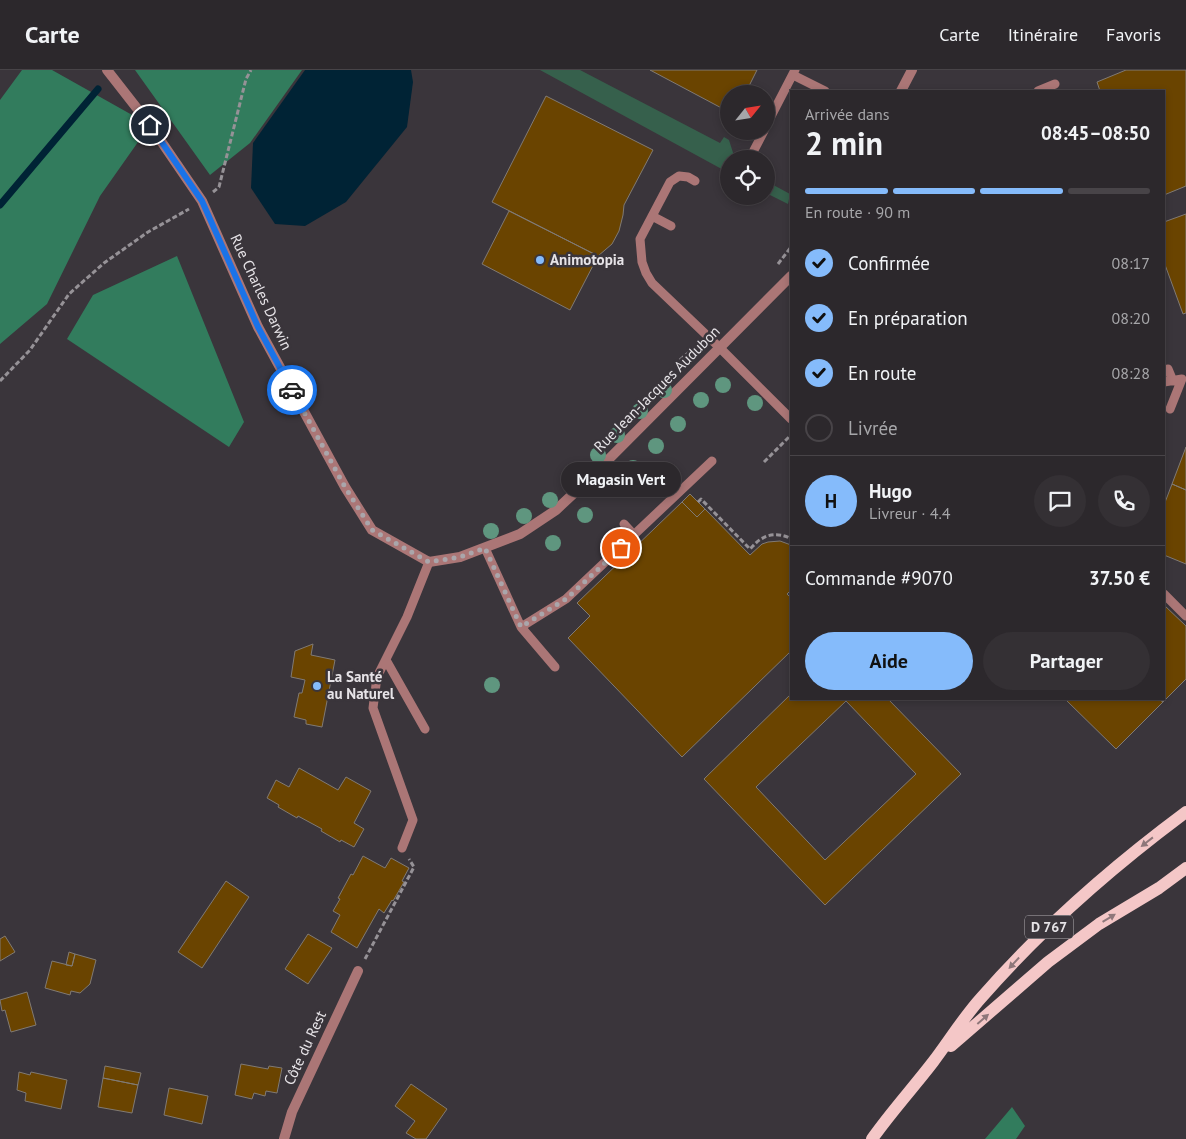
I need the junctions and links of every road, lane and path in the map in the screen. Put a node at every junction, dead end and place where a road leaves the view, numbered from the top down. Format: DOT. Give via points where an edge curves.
graph roads {
  1 [pos="107,70"];
  2 [pos="251,70"];
  3 [pos="912,70"];
  4 [pos="794,72"];
  5 [pos="1055,84"];
  6 [pos="822,90"];
  7 [pos="902,90"];
  8 [pos="1040,90"];
  9 [pos="775,108"];
  10 [pos="775,116"];
  11 [pos="782,120"];
  12 [pos="695,181"];
  13 [pos="202,201"];
  14 [pos="652,216"];
  15 [pos="671,226"];
  16 [pos="790,277"];
  17 [pos="719,347"];
  18 [pos="1168,369"];
  19 [pos="0,381"];
  20 [pos="1168,381"];
  21 [pos="1170,410"];
  22 [pos="790,418"];
  23 [pos="790,436"];
  24 [pos="712,461"];
  25 [pos="764,462"];
  26 [pos="698,502"];
  27 [pos="624,524"];
  28 [pos="634,535"];
  29 [pos="790,538"];
  30 [pos="485,548"];
  31 [pos="429,562"];
  32 [pos="1165,595"];
  33 [pos="1186,616"];
  34 [pos="521,627"];
  35 [pos="386,660"];
  36 [pos="555,667"];
  37 [pos="425,729"];
  38 [pos="1186,812"];
  39 [pos="402,848"];
  40 [pos="1186,868"];
  41 [pos="358,971"];
  42 [pos="932,1062"];
  43 [pos="284,1139"];
  44 [pos="872,1139"];
  1 -- 13 [label="street, Rue Charles Darwin" via="150,125"];
  2 -- 13 [label="path" via="219,187"];
  3 -- 7 [label="street"];
  4 -- 6 [label="lane"];
  4 -- 9 [label="lane"];
  5 -- 8 [label="lane"];
  10 -- 11 [label="lane"];
  12 -- 14 [label="lane" via="680,176 670,182"];
  13 -- 19 [label="path" via="148,232 104,263 69,294 30,350"];
  13 -- 31 [label="street, Rue Charles Darwin" via="258,327 359,510 372,530"];
  14 -- 15 [label="lane"];
  14 -- 17 [label="lane" via="640,239 646,273 652,284"];
  16 -- 17 [label="street, Rue Jean-Jacques Audubon"];
  17 -- 22 [label="lane"];
  17 -- 30 [label="street, Rue Jean-Jacques Audubon" via="556,510 520,534"];
  18 -- 20 [label="lane"];
  20 -- 21 [label="lane" via="1182,379"];
  23 -- 25 [label="path"];
  24 -- 28 [label="lane"];
  26 -- 29 [label="path" via="701,499 750,549 764,537"];
  27 -- 28 [label="lane"];
  28 -- 34 [label="lane" via="566,599"];
  30 -- 31 [label="street, Rue Jean-Jacques Audubon" via="460,557"];
  30 -- 34 [label="lane"];
  31 -- 35 [label="lane"];
  32 -- 33 [label="lane"];
  34 -- 36 [label="lane"];
  35 -- 37 [label="lane"];
  35 -- 39 [label="lane" via="377,677 372,708 413,820"];
  38 -- 42 [label="main road, D 767, one-way" via="1124,860 1031,944 980,999"];
  39 -- 41 [label="path" via="414,867"];
  42 -- 40 [label="main road, D 767, one-way" via="1055,957 1099,924"];
  41 -- 43 [label="street, Côte du Rest" via="292,1112"];
  42 -- 44 [label="main road, D 767"];
}
